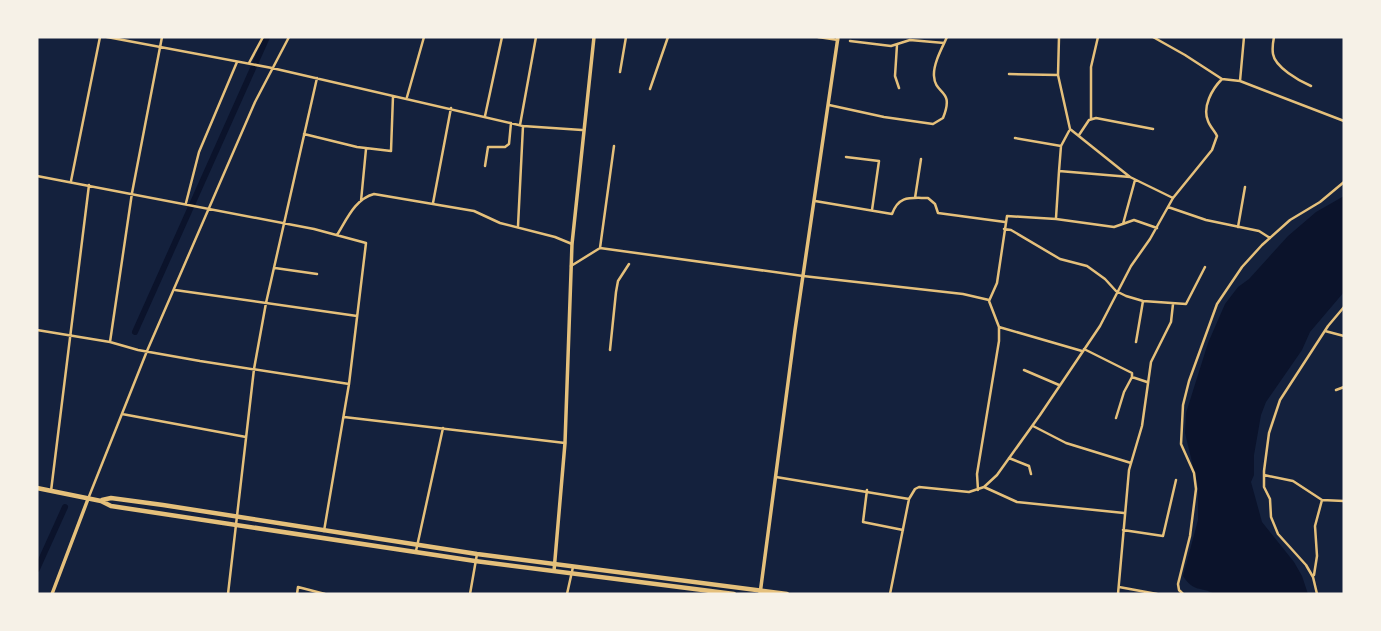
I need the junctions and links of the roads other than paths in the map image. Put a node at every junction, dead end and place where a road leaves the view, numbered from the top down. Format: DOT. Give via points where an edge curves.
graph roads {
  1 [pos="100,37"];
  2 [pos="107,37"];
  3 [pos="162,37"];
  4 [pos="263,37"];
  5 [pos="289,37"];
  6 [pos="424,37"];
  7 [pos="502,37"];
  8 [pos="536,37"];
  9 [pos="594,37"];
  10 [pos="626,37"];
  11 [pos="668,37"];
  12 [pos="818,37"];
  13 [pos="947,37"];
  14 [pos="1059,37"];
  15 [pos="1098,37"];
  16 [pos="1153,37"];
  17 [pos="1244,37"];
  18 [pos="1274,37"];
  19 [pos="838,38"];
  20 [pos="850,41"];
  21 [pos="944,43"];
  22 [pos="897,45"];
  23 [pos="160,47"];
  24 [pos="237,61"];
  25 [pos="250,64"];
  26 [pos="272,68"];
  27 [pos="620,72"];
  28 [pos="1009,74"];
  29 [pos="1058,75"];
  30 [pos="317,78"];
  31 [pos="1222,79"];
  32 [pos="1240,81"];
  33 [pos="1311,86"];
  34 [pos="899,88"];
  35 [pos="650,89"];
  36 [pos="393,94"];
  37 [pos="407,97"];
  38 [pos="829,105"];
  39 [pos="451,108"];
  40 [pos="485,116"];
  41 [pos="1091,119"];
  42 [pos="1344,121"];
  43 [pos="511,123"];
  44 [pos="522,125"];
  45 [pos="1153,129"];
  46 [pos="582,130"];
  47 [pos="1070,130"];
  48 [pos="304,134"];
  49 [pos="1079,135"];
  50 [pos="1015,138"];
  51 [pos="614,146"];
  52 [pos="1061,146"];
  53 [pos="366,149"];
  54 [pos="846,157"];
  55 [pos="921,159"];
  56 [pos="485,166"];
  57 [pos="1059,171"];
  58 [pos="37,176"];
  59 [pos="1130,177"];
  60 [pos="1135,179"];
  61 [pos="71,182"];
  62 [pos="1344,182"];
  63 [pos="89,185"];
  64 [pos="1245,187"];
  65 [pos="132,192"];
  66 [pos="915,198"];
  67 [pos="1173,198"];
  68 [pos="361,201"];
  69 [pos="815,201"];
  70 [pos="186,203"];
  71 [pos="433,203"];
  72 [pos="1168,207"];
  73 [pos="211,209"];
  74 [pos="872,210"];
  75 [pos="1056,219"];
  76 [pos="1005,222"];
  77 [pos="284,223"];
  78 [pos="1123,224"];
  79 [pos="518,226"];
  80 [pos="1238,227"];
  81 [pos="1157,228"];
  82 [pos="1003,229"];
  83 [pos="337,235"];
  84 [pos="1270,238"];
  85 [pos="572,244"];
  86 [pos="600,248"];
  87 [pos="629,264"];
  88 [pos="571,266"];
  89 [pos="1205,267"];
  90 [pos="274,268"];
  91 [pos="317,274"];
  92 [pos="803,276"];
  93 [pos="175,290"];
  94 [pos="1116,291"];
  95 [pos="989,300"];
  96 [pos="1143,301"];
  97 [pos="266,303"];
  98 [pos="1173,304"];
  99 [pos="1344,307"];
  100 [pos="357,317"];
  101 [pos="999,327"];
  102 [pos="37,330"];
  103 [pos="1325,331"];
  104 [pos="70,334"];
  105 [pos="1344,336"];
  106 [pos="110,342"];
  107 [pos="1136,342"];
  108 [pos="610,350"];
  109 [pos="1083,350"];
  110 [pos="148,351"];
  111 [pos="254,369"];
  112 [pos="1024,370"];
  113 [pos="1132,376"];
  114 [pos="1147,382"];
  115 [pos="349,384"];
  116 [pos="1059,384"];
  117 [pos="1344,387"];
  118 [pos="1336,390"];
  119 [pos="122,414"];
  120 [pos="344,417"];
  121 [pos="1116,418"];
  122 [pos="1033,426"];
  123 [pos="443,428"];
  124 [pos="246,437"];
  125 [pos="565,443"];
  126 [pos="1009,458"];
  127 [pos="1131,463"];
  128 [pos="1031,474"];
  129 [pos="1264,475"];
  130 [pos="776,477"];
  131 [pos="1177,480"];
  132 [pos="37,488"];
  133 [pos="984,488"];
  134 [pos="867,490"];
  135 [pos="978,490"];
  136 [pos="51,491"];
  137 [pos="88,499"];
  138 [pos="909,499"];
  139 [pos="1322,500"];
  140 [pos="101,501"];
  141 [pos="1344,501"];
  142 [pos="1124,513"];
  143 [pos="236,516"];
  144 [pos="235,524"];
  145 [pos="903,530"];
  146 [pos="1123,530"];
  147 [pos="324,531"];
  148 [pos="417,545"];
  149 [pos="416,552"];
  150 [pos="477,554"];
  151 [pos="475,561"];
  152 [pos="555,563"];
  153 [pos="573,566"];
  154 [pos="554,571"];
  155 [pos="571,572"];
  156 [pos="661,576"];
  157 [pos="1313,577"];
  158 [pos="660,583"];
  159 [pos="721,585"];
  160 [pos="1118,587"];
  161 [pos="761,592"];
  162 [pos="719,593"];
  163 [pos="52,594"];
  164 [pos="228,594"];
  165 [pos="297,594"];
  166 [pos="325,594"];
  167 [pos="470,594"];
  168 [pos="567,594"];
  169 [pos="734,594"];
  170 [pos="787,594"];
  171 [pos="890,594"];
  172 [pos="1118,594"];
  173 [pos="1157,594"];
  174 [pos="1183,594"];
  175 [pos="1317,594"];
  1 -- 61 [label="street"];
  2 -- 23 [label="street"];
  3 -- 23 [label="street"];
  4 -- 25 [label="street"];
  5 -- 26 [label="street"];
  6 -- 37 [label="street"];
  7 -- 40 [label="street"];
  8 -- 44 [label="street"];
  9 -- 46 [label="street"];
  10 -- 27 [label="street"];
  11 -- 35 [label="street"];
  12 -- 19 [label="street"];
  13 -- 21 [label="street"];
  14 -- 29 [label="street"];
  15 -- 41 [label="street" via="1091,66"];
  16 -- 31 [label="street"];
  17 -- 32 [label="street"];
  18 -- 33 [label="street" via="1276,61"];
  19 -- 38 [label="street"];
  20 -- 22 [label="street"];
  21 -- 22 [label="street" via="910,40"];
  21 -- 38 [label="street" via="934,76 947,103 943,118 933,124"];
  22 -- 34 [label="street"];
  23 -- 24 [label="street"];
  23 -- 65 [label="street"];
  24 -- 25 [label="street"];
  24 -- 70 [label="street" via="199,152"];
  25 -- 26 [label="street"];
  26 -- 30 [label="street"];
  26 -- 73 [label="street"];
  28 -- 29 [label="street"];
  29 -- 47 [label="street"];
  30 -- 36 [label="street"];
  30 -- 48 [label="street"];
  31 -- 32 [label="street"];
  31 -- 67 [label="street" via="1207,113 1217,136 1214,145"];
  32 -- 42 [label="street"];
  36 -- 37 [label="street"];
  36 -- 53 [label="street" via="391,150"];
  37 -- 39 [label="street"];
  38 -- 69 [label="street"];
  39 -- 40 [label="street"];
  39 -- 71 [label="street"];
  40 -- 43 [label="street"];
  41 -- 45 [label="street"];
  41 -- 49 [label="street"];
  43 -- 44 [label="street"];
  43 -- 56 [label="street" via="509,144 488,146"];
  44 -- 46 [label="street"];
  44 -- 79 [label="street"];
  46 -- 85 [label="street"];
  47 -- 49 [label="street"];
  47 -- 52 [label="street"];
  48 -- 53 [label="street"];
  48 -- 77 [label="street"];
  49 -- 59 [label="street"];
  50 -- 52 [label="street"];
  51 -- 86 [label="street"];
  52 -- 57 [label="street"];
  53 -- 68 [label="street"];
  54 -- 74 [label="street" via="879,161"];
  55 -- 66 [label="street"];
  57 -- 59 [label="street"];
  57 -- 75 [label="street"];
  58 -- 61 [label="street"];
  59 -- 60 [label="street"];
  60 -- 67 [label="street"];
  60 -- 78 [label="street"];
  61 -- 63 [label="street"];
  62 -- 84 [label="street"];
  63 -- 65 [label="street"];
  63 -- 104 [label="street"];
  64 -- 80 [label="street"];
  65 -- 70 [label="street"];
  65 -- 106 [label="street"];
  66 -- 74 [label="street" via="903,198 892,214"];
  66 -- 76 [label="street" via="928,198 938,214"];
  67 -- 72 [label="street"];
  68 -- 71 [label="street" via="374,194"];
  68 -- 83 [label="street"];
  69 -- 74 [label="street"];
  69 -- 92 [label="street"];
  70 -- 73 [label="street"];
  71 -- 79 [label="street"];
  72 -- 80 [label="street"];
  72 -- 81 [label="street"];
  73 -- 77 [label="street"];
  73 -- 93 [label="street"];
  75 -- 76 [label="street" via="1008,215"];
  75 -- 78 [label="street" via="1114,227"];
  76 -- 82 [label="street"];
  77 -- 83 [label="street"];
  77 -- 90 [label="street"];
  78 -- 81 [label="street" via="1134,220"];
  79 -- 85 [label="street"];
  80 -- 84 [label="street" via="1259,230"];
  81 -- 94 [label="street"];
  82 -- 94 [label="street" via="1060,259 1087,266"];
  82 -- 95 [label="street" via="997,283"];
  83 -- 100 [label="street" via="366,243"];
  84 -- 174 [label="street" via="1221,296 1186,391 1181,438 1196,489 1178,584"];
  85 -- 88 [label="street"];
  86 -- 88 [label="street"];
  86 -- 92 [label="street"];
  87 -- 108 [label="street" via="618,281"];
  88 -- 125 [label="street"];
  89 -- 98 [label="street" via="1189,302"];
  90 -- 91 [label="street"];
  90 -- 97 [label="street"];
  92 -- 95 [label="street"];
  92 -- 130 [label="street"];
  93 -- 97 [label="street"];
  93 -- 110 [label="street"];
  94 -- 96 [label="street"];
  94 -- 109 [label="street"];
  95 -- 101 [label="street"];
  96 -- 98 [label="street"];
  96 -- 107 [label="street"];
  97 -- 100 [label="street"];
  97 -- 111 [label="street"];
  98 -- 114 [label="street" via="1171,322 1151,362"];
  99 -- 103 [label="street"];
  100 -- 115 [label="street"];
  101 -- 109 [label="street"];
  101 -- 135 [label="street"];
  102 -- 104 [label="street"];
  103 -- 105 [label="street"];
  103 -- 129 [label="street" via="1275,412"];
  104 -- 106 [label="street"];
  104 -- 136 [label="street"];
  106 -- 110 [label="street"];
  109 -- 113 [label="street"];
  109 -- 116 [label="street"];
  110 -- 111 [label="street"];
  110 -- 119 [label="street"];
  111 -- 115 [label="street"];
  111 -- 124 [label="street"];
  112 -- 116 [label="street"];
  113 -- 114 [label="street"];
  113 -- 121 [label="street"];
  114 -- 127 [label="street" via="1142,426"];
  115 -- 120 [label="street"];
  116 -- 122 [label="street"];
  117 -- 118 [label="street"];
  119 -- 124 [label="street"];
  119 -- 137 [label="street"];
  120 -- 123 [label="street"];
  120 -- 147 [label="street"];
  122 -- 126 [label="street"];
  122 -- 127 [label="street" via="1066,443"];
  123 -- 125 [label="street"];
  123 -- 148 [label="street"];
  124 -- 143 [label="street"];
  125 -- 152 [label="street"];
  126 -- 128 [label="street" via="1029,466"];
  126 -- 133 [label="street"];
  127 -- 142 [label="street"];
  129 -- 139 [label="street" via="1293,481"];
  129 -- 157 [label="street" via="1278,534"];
  130 -- 134 [label="street"];
  130 -- 161 [label="street"];
  131 -- 146 [label="street" via="1163,536"];
  132 -- 136 [label="main road"];
  133 -- 135 [label="street"];
  133 -- 142 [label="street" via="1017,502"];
  134 -- 138 [label="street"];
  134 -- 145 [label="street" via="863,522"];
  135 -- 138 [label="street" via="916,488"];
  136 -- 137 [label="main road"];
  137 -- 140 [label="main road"];
  137 -- 163 [label="street"];
  138 -- 145 [label="street"];
  139 -- 141 [label="street"];
  139 -- 157 [label="street" via="1315,526"];
  140 -- 143 [label="main road" via="111,498"];
  140 -- 144 [label="main road"];
  142 -- 146 [label="street"];
  143 -- 144 [label="street"];
  143 -- 147 [label="main road"];
  144 -- 149 [label="main road"];
  144 -- 164 [label="street"];
  145 -- 171 [label="street"];
  146 -- 160 [label="street"];
  147 -- 148 [label="main road"];
  148 -- 149 [label="street"];
  148 -- 150 [label="main road"];
  149 -- 151 [label="main road"];
  150 -- 151 [label="street"];
  150 -- 152 [label="main road"];
  151 -- 154 [label="main road"];
  151 -- 167 [label="street"];
  152 -- 153 [label="main road"];
  152 -- 154 [label="street"];
  153 -- 155 [label="street"];
  153 -- 156 [label="main road"];
  154 -- 155 [label="main road"];
  155 -- 158 [label="main road"];
  155 -- 168 [label="street"];
  156 -- 158 [label="main road"];
  156 -- 159 [label="main road"];
  157 -- 175 [label="street"];
  158 -- 162 [label="main road"];
  159 -- 161 [label="main road"];
  159 -- 162 [label="street"];
  160 -- 172 [label="street"];
  160 -- 173 [label="street"];
  161 -- 170 [label="main road"];
  162 -- 169 [label="main road"];
  165 -- 166 [label="street" via="298,587"];
}
